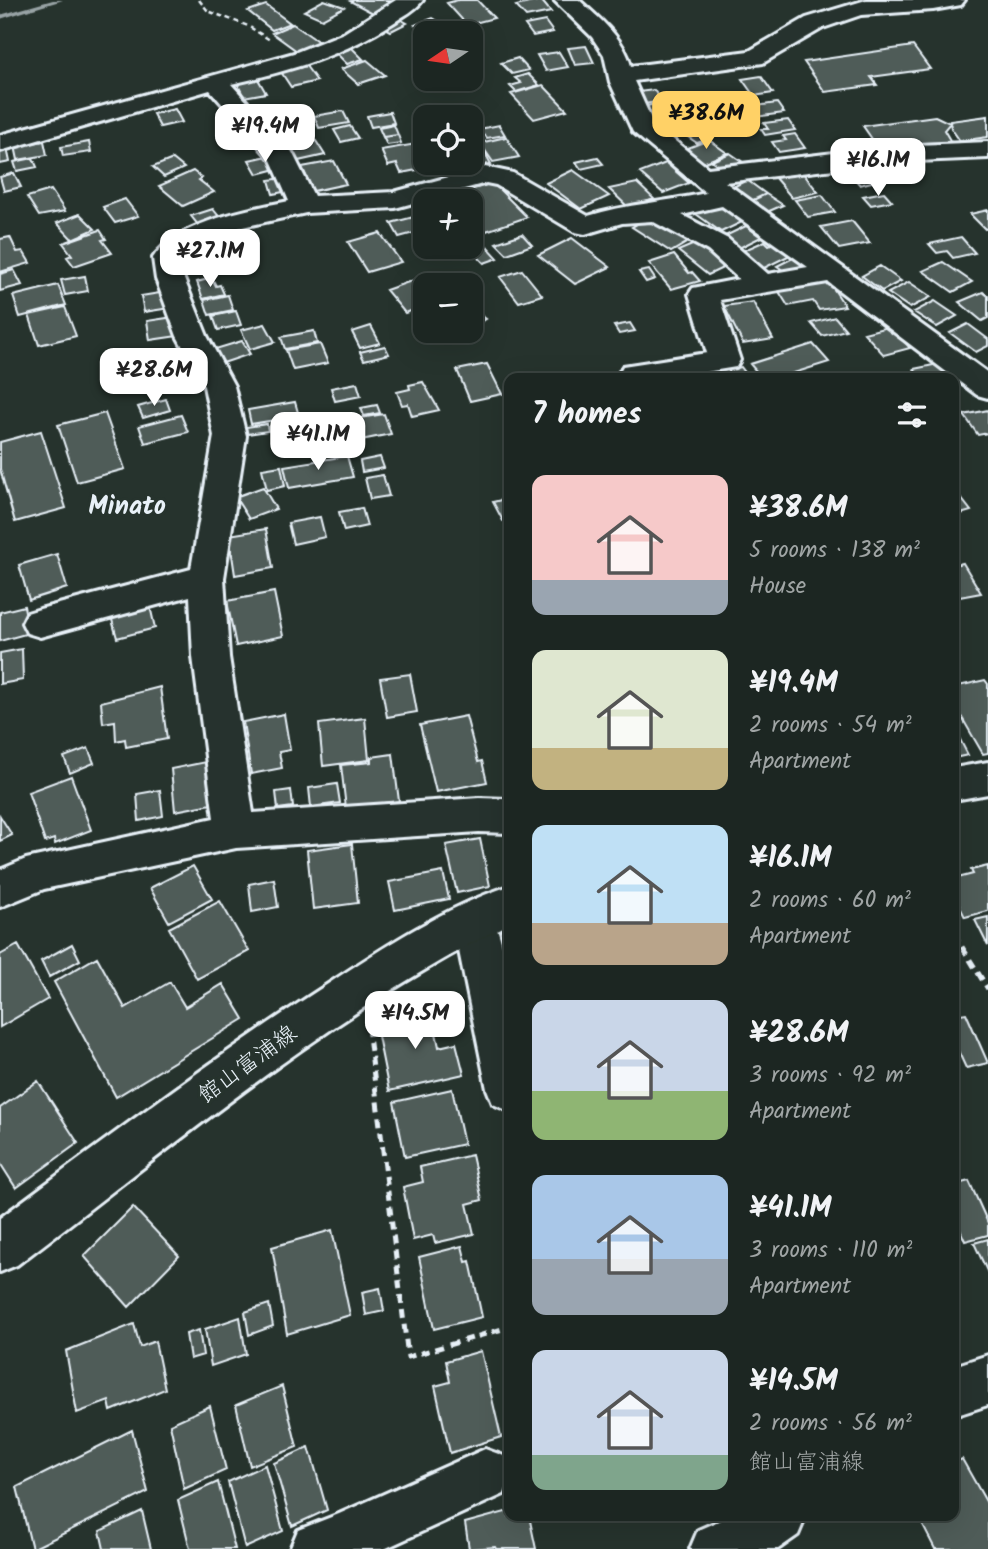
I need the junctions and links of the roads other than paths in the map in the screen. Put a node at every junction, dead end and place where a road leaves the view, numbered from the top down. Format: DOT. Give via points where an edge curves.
graph roads {
  1 [pos="411,0"];
  2 [pos="566,0"];
  3 [pos="953,0"];
  4 [pos="621,75"];
  5 [pos="215,80"];
  6 [pos="0,144"];
  7 [pos="988,150"];
  8 [pos="703,177"];
  9 [pos="726,197"];
  10 [pos="306,205"];
  11 [pos="657,212"];
  12 [pos="833,272"];
  13 [pos="761,283"];
  14 [pos="976,367"];
  15 [pos="634,373"];
  16 [pos="988,388"];
  17 [pos="207,578"];
  18 [pos="40,623"];
  19 [pos="988,778"];
  20 [pos="959,783"];
  21 [pos="504,816"];
  22 [pos="236,831"];
  23 [pos="0,889"];
  24 [pos="492,913"];
  25 [pos="504,1037"];
  26 [pos="0,1248"];
  27 [pos="988,1380"];
  28 [pos="959,1389"];
  29 [pos="485,1475"];
  30 [pos="772,1521"];
  31 [pos="317,1549"];
  32 [pos="717,1549"];
  1 -- 5 [label="street" via="331,48"];
  2 -- 4 [label="street" via="605,38"];
  3 -- 4 [label="street" via="870,6 820,20 754,58"];
  4 -- 8 [label="street" via="642,127"];
  5 -- 6 [label="street"];
  5 -- 10 [label="street" via="283,158"];
  7 -- 8 [label="street" via="893,154"];
  8 -- 9 [label="street"];
  9 -- 11 [label="street"];
  9 -- 12 [label="street"];
  10 -- 11 [label="street" via="395,200 485,175 504,179 584,226 619,215"];
  10 -- 17 [label="street" via="229,222 167,258 191,336 219,386 230,436"];
  11 -- 13 [label="street" via="718,245"];
  12 -- 13 [label="street"];
  12 -- 14 [label="street"];
  13 -- 15 [label="street" via="703,294 725,360"];
  14 -- 16 [label="street"];
  17 -- 18 [label="street"];
  17 -- 22 [label="street" via="211,657"];
  19 -- 20 [label="street"];
  21 -- 22 [label="street"];
  22 -- 23 [label="street" via="40,873"];
  24 -- 25 [label="street"];
  24 -- 26 [label="street, 館山富浦線" via="422,948 363,985 230,1077"];
  27 -- 28 [label="street"];
  29 -- 31 [label="street"];
  30 -- 32 [label="street"];
}
